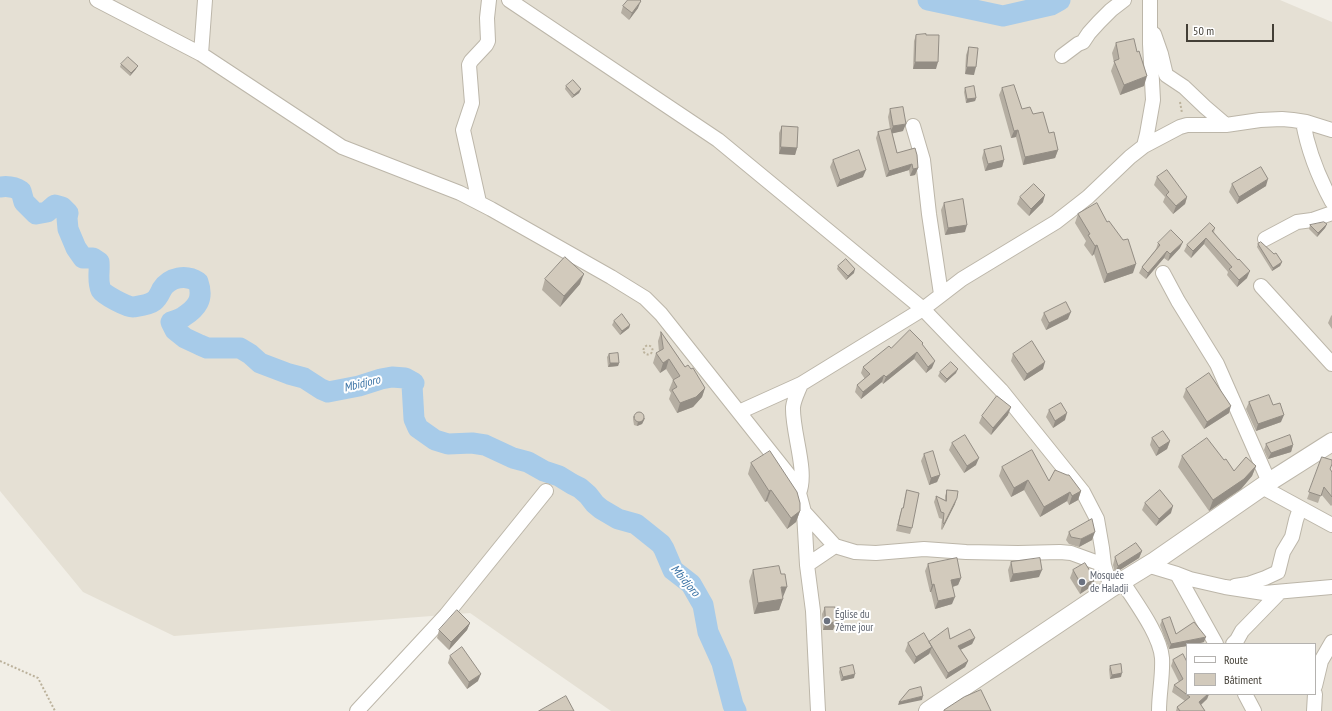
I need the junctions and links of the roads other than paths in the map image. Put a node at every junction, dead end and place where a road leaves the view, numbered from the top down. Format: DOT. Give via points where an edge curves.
graph roads {
  1 [pos="97,0"];
  2 [pos="205,0"];
  3 [pos="489,0"];
  4 [pos="508,0"];
  5 [pos="1124,0"];
  6 [pos="1150,0"];
  7 [pos="1149,24"];
  8 [pos="201,54"];
  9 [pos="1062,56"];
  10 [pos="1303,122"];
  11 [pos="1226,125"];
  12 [pos="913,126"];
  13 [pos="1332,130"];
  14 [pos="1144,146"];
  15 [pos="479,202"];
  16 [pos="1332,202"];
  17 [pos="1332,212"];
  18 [pos="1265,239"];
  19 [pos="1163,273"];
  20 [pos="1262,286"];
  21 [pos="941,294"];
  22 [pos="922,309"];
  23 [pos="1332,364"];
  24 [pos="801,384"];
  25 [pos="740,412"];
  26 [pos="1332,442"];
  27 [pos="1266,485"];
  28 [pos="546,491"];
  29 [pos="799,493"];
  30 [pos="1300,508"];
  31 [pos="804,512"];
  32 [pos="1332,525"];
  33 [pos="835,546"];
  34 [pos="808,565"];
  35 [pos="1104,565"];
  36 [pos="1147,565"];
  37 [pos="1177,574"];
  38 [pos="1117,584"];
  39 [pos="1225,587"];
  40 [pos="1332,587"];
  41 [pos="1278,592"];
  42 [pos="1332,642"];
  43 [pos="1215,643"];
  44 [pos="1234,643"];
  45 [pos="1316,683"];
  46 [pos="1246,695"];
  47 [pos="1314,695"];
  48 [pos="358,711"];
  49 [pos="818,711"];
  50 [pos="928,711"];
  51 [pos="1159,711"];
  52 [pos="1254,711"];
  53 [pos="1314,711"];
  1 -- 8 [label="street"];
  2 -- 8 [label="street"];
  3 -- 15 [label="street" via="488,41 469,65 472,103 463,128"];
  4 -- 22 [label="street" via="718,140"];
  5 -- 9 [label="street" via="1110,10 1083,42"];
  6 -- 7 [label="street"];
  7 -- 11 [label="street" via="1166,75 1184,87"];
  7 -- 14 [label="street" via="1153,100"];
  8 -- 15 [label="street" via="342,147"];
  10 -- 11 [label="street" via="1260,120"];
  10 -- 13 [label="street"];
  10 -- 16 [label="street" via="1318,174"];
  11 -- 14 [label="street" via="1187,124"];
  12 -- 21 [label="street" via="923,160"];
  14 -- 21 [label="street" via="1056,222"];
  15 -- 25 [label="street" via="645,298 661,314"];
  17 -- 18 [label="street" via="1312,220 1297,222"];
  19 -- 27 [label="street" via="1217,364"];
  20 -- 23 [label="street"];
  21 -- 22 [label="street"];
  22 -- 24 [label="street"];
  22 -- 35 [label="street" via="1001,390 1083,492 1098,519"];
  24 -- 25 [label="street"];
  24 -- 29 [label="street" via="793,407 802,479"];
  25 -- 29 [label="street" via="788,474"];
  26 -- 27 [label="street"];
  27 -- 30 [label="street"];
  27 -- 36 [label="street"];
  28 -- 48 [label="street" via="446,615"];
  29 -- 31 [label="street"];
  30 -- 32 [label="street"];
  30 -- 39 [label="street" via="1292,536 1282,552 1278,572 1248,584"];
  31 -- 33 [label="street"];
  31 -- 34 [label="street"];
  33 -- 34 [label="street"];
  33 -- 35 [label="street" via="855,552 876,553 924,549 1011,553 1060,552 1071,553"];
  34 -- 49 [label="street"];
  35 -- 38 [label="street"];
  36 -- 37 [label="street"];
  36 -- 38 [label="street"];
  37 -- 39 [label="street"];
  37 -- 43 [label="street"];
  38 -- 50 [label="street"];
  38 -- 51 [label="street" via="1153,630 1160,648 1162,658"];
  39 -- 41 [label="street" via="1264,593"];
  40 -- 41 [label="street"];
  41 -- 44 [label="street"];
  42 -- 45 [label="street" via="1321,661"];
  46 -- 52 [label="street"];
  47 -- 53 [label="street"];
}
